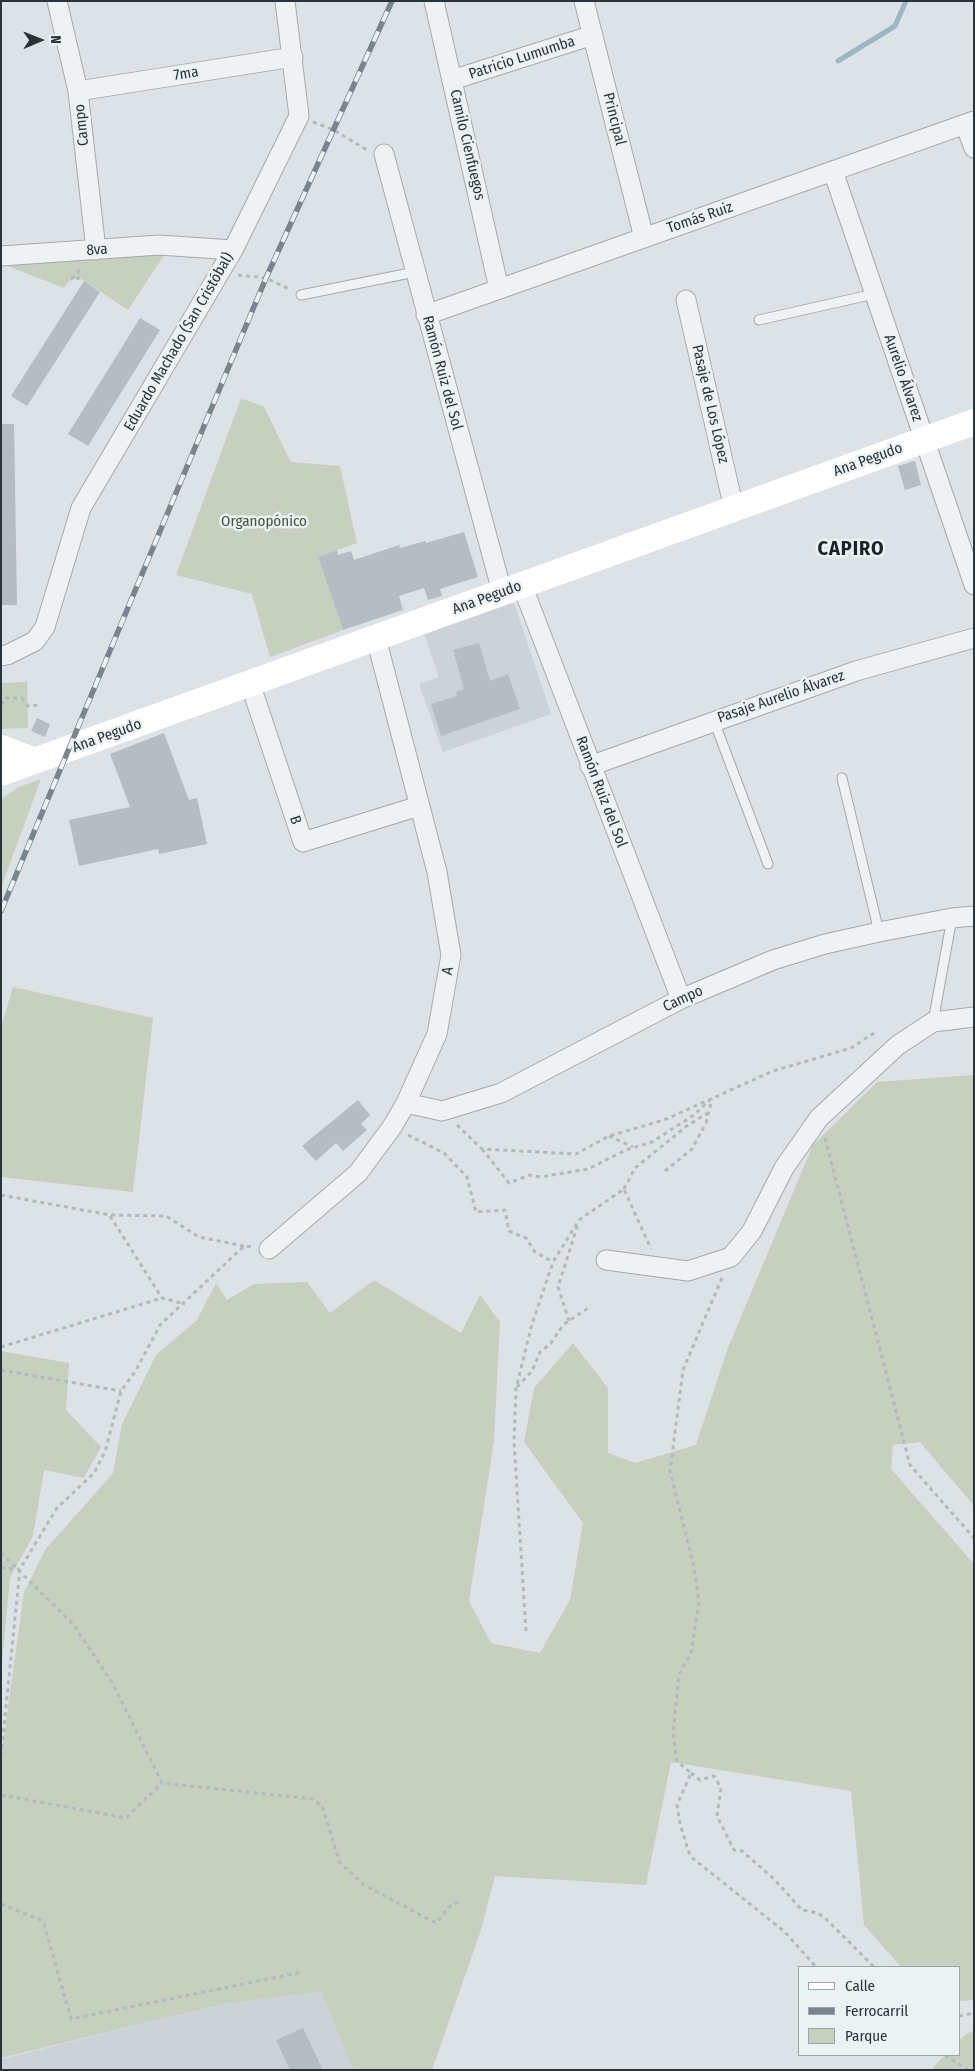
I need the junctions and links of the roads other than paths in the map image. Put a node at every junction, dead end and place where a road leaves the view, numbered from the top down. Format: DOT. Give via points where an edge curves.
graph roads {
  1 [pos="57,1"];
  2 [pos="285,1"];
  3 [pos="434,1"];
  4 [pos="584,1"];
  5 [pos="593,35"];
  6 [pos="293,58"];
  7 [pos="452,80"];
  8 [pos="78,91"];
  9 [pos="970,123"];
  10 [pos="974,148"];
  11 [pos="384,154"];
  12 [pos="833,171"];
  13 [pos="644,238"];
  14 [pos="193,247"];
  15 [pos="96,250"];
  16 [pos="233,250"];
  17 [pos="1,256"];
  18 [pos="415,272"];
  19 [pos="220,273"];
  20 [pos="499,289"];
  21 [pos="874,294"];
  22 [pos="301,295"];
  23 [pos="686,300"];
  24 [pos="426,315"];
  25 [pos="759,320"];
  26 [pos="974,422"];
  27 [pos="924,440"];
  28 [pos="734,509"];
  29 [pos="970,560"];
  30 [pos="974,585"];
  31 [pos="512,589"];
  32 [pos="376,638"];
  33 [pos="974,638"];
  34 [pos="1,656"];
  35 [pos="250,683"];
  36 [pos="714,721"];
  37 [pos="590,766"];
  38 [pos="2,767"];
  39 [pos="842,778"];
  40 [pos="419,806"];
  41 [pos="768,864"];
  42 [pos="974,916"];
  43 [pos="952,918"];
  44 [pos="879,932"];
  45 [pos="681,999"];
  46 [pos="974,1017"];
  47 [pos="933,1022"];
  48 [pos="406,1103"];
  49 [pos="269,1249"];
  50 [pos="606,1260"];
  1 -- 8 [label="street, Campo"];
  2 -- 6 [label="street"];
  3 -- 7 [label="street, Camilo Cienfuegos"];
  4 -- 5 [label="street, Principal"];
  5 -- 7 [label="street, Patricio Lumumba"];
  5 -- 13 [label="street, Principal"];
  6 -- 8 [label="street, 7ma"];
  6 -- 16 [label="street, Eduardo Machado (San Cristóbal)" via="299,116"];
  7 -- 20 [label="street, Camilo Cienfuegos"];
  8 -- 15 [label="street, Campo"];
  9 -- 10 [label="street"];
  9 -- 12 [label="street, Tomás Ruiz"];
  11 -- 18 [label="street, Ramón Ruiz del Sol"];
  12 -- 13 [label="street, Tomás Ruiz"];
  12 -- 21 [label="street, Aurelio Álvarez"];
  13 -- 20 [label="street, Tomás Ruiz"];
  14 -- 15 [label="street, 8va" via="159,245"];
  14 -- 16 [label="street, 8va"];
  14 -- 19 [label="street"];
  15 -- 17 [label="street, 8va"];
  16 -- 19 [label="street, Eduardo Machado (San Cristóbal)"];
  18 -- 22 [label="lane"];
  18 -- 24 [label="street, Ramón Ruiz del Sol"];
  19 -- 34 [label="street, Eduardo Machado (San Cristóbal)" via="81,508 45,627 35,641"];
  20 -- 24 [label="street, Tomás Ruiz"];
  21 -- 25 [label="lane"];
  21 -- 27 [label="street, Aurelio Álvarez"];
  23 -- 28 [label="street, Pasaje de Los López"];
  24 -- 31 [label="street, Ramón Ruiz del Sol"];
  26 -- 27 [label="street, Ana Pegudo"];
  27 -- 28 [label="street, Ana Pegudo"];
  27 -- 29 [label="street, Aurelio Álvarez"];
  28 -- 31 [label="street, Ana Pegudo"];
  29 -- 30 [label="street, Aurelio Álvarez"];
  31 -- 32 [label="street, Ana Pegudo"];
  31 -- 37 [label="street, Ramón Ruiz del Sol"];
  32 -- 35 [label="street, Ana Pegudo"];
  32 -- 40 [label="street, A"];
  33 -- 36 [label="street, Pasaje Aurelio Álvarez" via="856,671"];
  35 -- 38 [label="street, Ana Pegudo" via="35,761"];
  35 -- 40 [label="street, B" via="303,842"];
  36 -- 37 [label="street, Pasaje Aurelio Álvarez"];
  36 -- 41 [label="lane"];
  37 -- 45 [label="street, Ramón Ruiz del Sol"];
  39 -- 44 [label="lane"];
  40 -- 48 [label="street, A" via="437,872 451,955 437,1034"];
  42 -- 43 [label="street, Campo"];
  43 -- 44 [label="street, Campo"];
  43 -- 47 [label="lane"];
  44 -- 45 [label="street, Campo" via="773,960"];
  45 -- 48 [label="street, Campo" via="501,1093 442,1111"];
  46 -- 47 [label="street"];
  47 -- 50 [label="street" via="898,1044 820,1118 784,1168 752,1231 731,1257 688,1271"];
  48 -- 49 [label="street, A" via="358,1174"];
}
